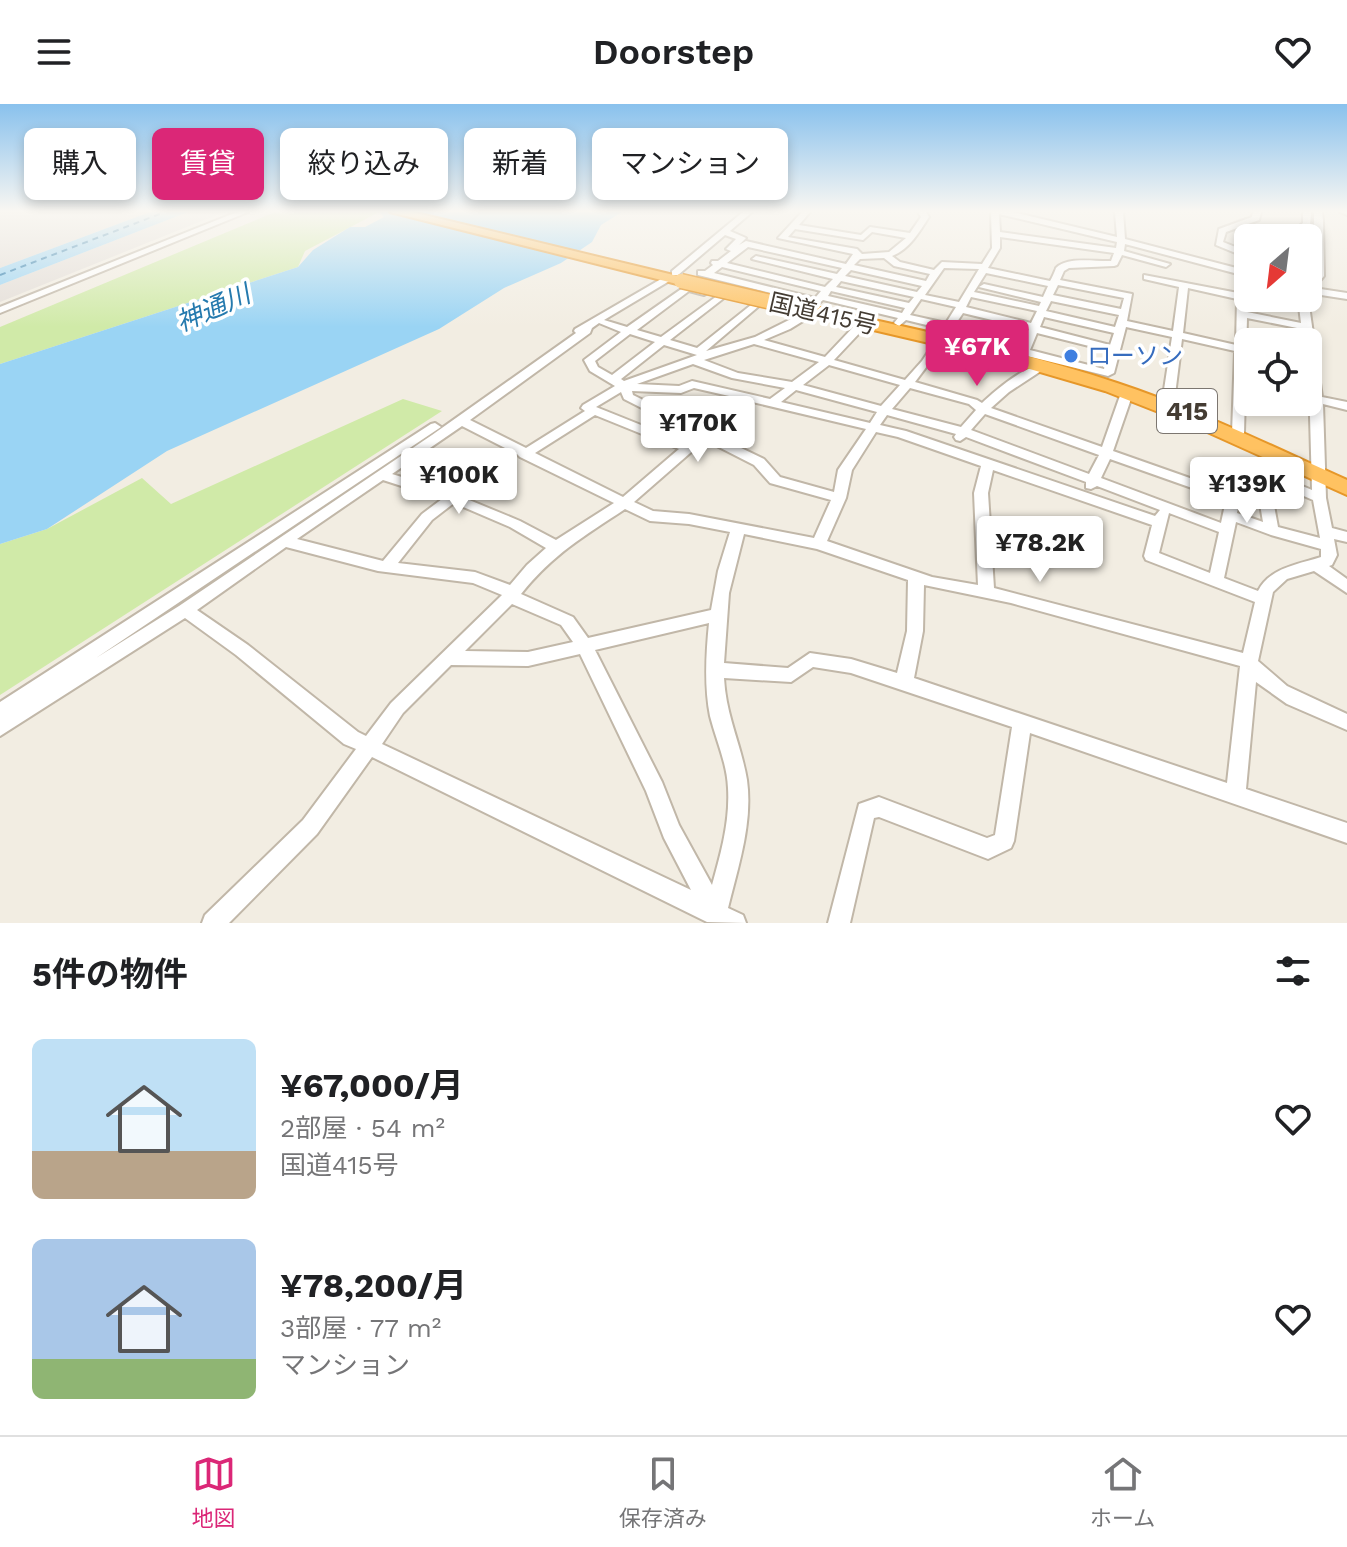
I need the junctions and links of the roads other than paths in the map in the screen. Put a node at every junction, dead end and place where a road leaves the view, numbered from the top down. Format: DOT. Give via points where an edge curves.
graph roads {
  1 [pos="149,250"];
  2 [pos="561,250"];
  3 [pos="572,250"];
  4 [pos="709,250"];
  5 [pos="731,250"];
  6 [pos="736,250"];
  7 [pos="775,250"];
  8 [pos="847,250"];
  9 [pos="896,250"];
  10 [pos="995,250"];
  11 [pos="1119,250"];
  12 [pos="1125,250"];
  13 [pos="1141,250"];
  14 [pos="1176,254"];
  15 [pos="858,256"];
  16 [pos="888,257"];
  17 [pos="756,259"];
  18 [pos="1234,262"];
  19 [pos="716,263"];
  20 [pos="849,266"];
  21 [pos="1223,267"];
  22 [pos="1234,270"];
  23 [pos="936,273"];
  24 [pos="1147,277"];
  25 [pos="681,278"];
  26 [pos="838,278"];
  27 [pos="978,278"];
  28 [pos="927,284"];
  29 [pos="1184,284"];
  30 [pos="1322,292"];
  31 [pos="1234,295"];
  32 [pos="721,296"];
  33 [pos="919,296"];
  34 [pos="1347,296"];
  35 [pos="1048,297"];
  36 [pos="814,302"];
  37 [pos="756,304"];
  38 [pos="911,306"];
  39 [pos="961,307"];
  40 [pos="0,310"];
  41 [pos="1305,312"];
  42 [pos="1242,314"];
  43 [pos="900,321"];
  44 [pos="1122,322"];
  45 [pos="604,323"];
  46 [pos="863,323"];
  47 [pos="587,326"];
  48 [pos="1308,327"];
  49 [pos="1034,328"];
  50 [pos="1241,328"];
  51 [pos="629,331"];
  52 [pos="944,335"];
  53 [pos="1179,335"];
  54 [pos="664,341"];
  55 [pos="755,341"];
  56 [pos="1234,348"];
  57 [pos="1115,349"];
  58 [pos="1023,354"];
  59 [pos="702,357"];
  60 [pos="826,362"];
  61 [pos="1040,367"];
  62 [pos="614,379"];
  63 [pos="907,384"];
  64 [pos="795,386"];
  65 [pos="626,387"];
  66 [pos="1127,393"];
  67 [pos="1322,395"];
  68 [pos="746,397"];
  69 [pos="772,403"];
  70 [pos="1168,403"];
  71 [pos="1347,406"];
  72 [pos="981,408"];
  73 [pos="884,410"];
  74 [pos="594,411"];
  75 [pos="1240,416"];
  76 [pos="1315,416"];
  77 [pos="462,421"];
  78 [pos="874,428"];
  79 [pos="964,432"];
  80 [pos="1238,433"];
  81 [pos="703,435"];
  82 [pos="689,448"];
  83 [pos="951,450"];
  84 [pos="520,452"];
  85 [pos="1106,453"];
  86 [pos="988,463"];
  87 [pos="1318,472"];
  88 [pos="382,475"];
  89 [pos="1093,480"];
  90 [pos="1347,485"];
  91 [pos="453,496"];
  92 [pos="1085,497"];
  93 [pos="839,498"];
  94 [pos="1319,498"];
  95 [pos="626,502"];
  96 [pos="1165,507"];
  97 [pos="1158,522"];
  98 [pos="1229,522"];
  99 [pos="738,529"];
  100 [pos="1271,530"];
  101 [pos="1347,537"];
  102 [pos="1328,539"];
  103 [pos="284,541"];
  104 [pos="819,544"];
  105 [pos="556,547"];
  106 [pos="1317,565"];
  107 [pos="387,567"];
  108 [pos="916,577"];
  109 [pos="1216,581"];
  110 [pos="1347,587"];
  111 [pos="986,592"];
  112 [pos="511,594"];
  113 [pos="1263,599"];
  114 [pos="185,610"];
  115 [pos="718,615"];
  116 [pos="584,645"];
  117 [pos="445,658"];
  118 [pos="1249,662"];
  119 [pos="718,670"];
  120 [pos="904,682"];
  121 [pos="0,712"];
  122 [pos="1347,722"];
  123 [pos="1022,724"];
  124 [pos="0,728"];
  125 [pos="368,745"];
  126 [pos="1236,794"];
  127 [pos="1347,833"];
  128 [pos="725,918"];
  129 [pos="213,923"];
  130 [pos="839,923"];
  1 -- 40 [label="street"];
  2 -- 25 [label="highway, 415"];
  3 -- 25 [label="highway, 415"];
  4 -- 25 [label="street"];
  5 -- 19 [label="street"];
  6 -- 19 [label="street"];
  7 -- 20 [label="street"];
  8 -- 15 [label="street"];
  9 -- 16 [label="street"];
  10 -- 27 [label="street"];
  11 -- 35 [label="street" via="1114,263 1064,266"];
  12 -- 14 [label="street" via="1164,266"];
  13 -- 14 [label="street"];
  14 -- 21 [label="street"];
  15 -- 16 [label="street"];
  15 -- 20 [label="street"];
  16 -- 23 [label="street"];
  17 -- 26 [label="street"];
  18 -- 21 [label="street"];
  19 -- 25 [label="street"];
  19 -- 36 [label="street"];
  20 -- 26 [label="street"];
  20 -- 28 [label="street"];
  21 -- 22 [label="street"];
  23 -- 27 [label="street" via="942,265"];
  23 -- 28 [label="street"];
  24 -- 29 [label="street"];
  25 -- 32 [label="street"];
  25 -- 36 [label="highway, 国道415号 / 415, bridge"];
  25 -- 36 [label="street"];
  25 -- 47 [label="street"];
  25 -- 51 [label="street"];
  26 -- 33 [label="street"];
  26 -- 36 [label="street"];
  27 -- 35 [label="street"];
  27 -- 35 [label="street"];
  27 -- 39 [label="street"];
  28 -- 33 [label="street"];
  29 -- 31 [label="street"];
  29 -- 53 [label="street"];
  30 -- 34 [label="street"];
  32 -- 37 [label="street"];
  32 -- 54 [label="street"];
  33 -- 38 [label="street"];
  33 -- 39 [label="street"];
  35 -- 44 [label="street"];
  35 -- 44 [label="street"];
  35 -- 44 [label="street" via="1129,296"];
  35 -- 49 [label="street"];
  36 -- 37 [label="street"];
  36 -- 38 [label="street"];
  36 -- 43 [label="highway, 国道415号 / 415"];
  36 -- 46 [label="highway, 国道415号 / 415"];
  36 -- 55 [label="street"];
  37 -- 59 [label="street"];
  38 -- 43 [label="street"];
  39 -- 49 [label="street"];
  39 -- 52 [label="street"];
  41 -- 48 [label="street"];
  42 -- 48 [label="street"];
  42 -- 50 [label="street"];
  43 -- 52 [label="highway, 国道415号 / 415"];
  44 -- 53 [label="street"];
  44 -- 57 [label="street"];
  45 -- 51 [label="street"];
  46 -- 52 [label="highway, 国道415号 / 415"];
  46 -- 60 [label="street"];
  47 -- 77 [label="street"];
  47 -- 121 [label="street"];
  49 -- 57 [label="street"];
  49 -- 58 [label="street"];
  51 -- 54 [label="street"];
  51 -- 62 [label="street" via="589,360 594,369"];
  52 -- 58 [label="highway, 国道415号 / 415"];
  52 -- 63 [label="street"];
  53 -- 56 [label="street"];
  53 -- 70 [label="street"];
  54 -- 59 [label="street"];
  54 -- 62 [label="street"];
  55 -- 59 [label="street"];
  55 -- 60 [label="street"];
  57 -- 58 [label="street" via="1108,373"];
  58 -- 61 [label="highway, 国道415号 / 415"];
  58 -- 70 [label="highway, 国道415号 / 415"];
  59 -- 64 [label="street" via="736,376"];
  59 -- 65 [label="street"];
  60 -- 63 [label="street"];
  60 -- 64 [label="street"];
  61 -- 66 [label="highway, 国道415号 / 415"];
  61 -- 72 [label="street"];
  62 -- 65 [label="street"];
  63 -- 72 [label="street"];
  63 -- 73 [label="street"];
  64 -- 69 [label="street"];
  64 -- 73 [label="street"];
  65 -- 68 [label="street" via="681,390 692,384"];
  65 -- 74 [label="street" via="587,408"];
  65 -- 81 [label="street" via="628,397"];
  66 -- 85 [label="street"];
  66 -- 87 [label="highway, 国道415号 / 415"];
  67 -- 71 [label="street"];
  68 -- 69 [label="street"];
  68 -- 81 [label="street"];
  69 -- 78 [label="street"];
  70 -- 80 [label="highway, 国道415号 / 415"];
  72 -- 79 [label="street"];
  72 -- 85 [label="street"];
  73 -- 78 [label="street"];
  73 -- 79 [label="street"];
  74 -- 82 [label="street"];
  74 -- 84 [label="street"];
  75 -- 80 [label="street"];
  76 -- 87 [label="street"];
  77 -- 84 [label="street"];
  77 -- 88 [label="street"];
  78 -- 83 [label="street"];
  78 -- 93 [label="street" via="845,470"];
  79 -- 83 [label="street"];
  79 -- 89 [label="street"];
  80 -- 87 [label="highway, 国道415号 / 415"];
  81 -- 82 [label="street"];
  81 -- 93 [label="street" via="759,462 775,480"];
  82 -- 95 [label="street"];
  83 -- 86 [label="street"];
  84 -- 91 [label="street"];
  84 -- 95 [label="street"];
  85 -- 89 [label="street"];
  85 -- 98 [label="street" via="1233,498"];
  86 -- 92 [label="street"];
  86 -- 111 [label="street" via="981,493"];
  87 -- 90 [label="highway, 国道415号 / 415"];
  87 -- 94 [label="street"];
  88 -- 91 [label="street"];
  88 -- 103 [label="street"];
  89 -- 92 [label="street"];
  89 -- 96 [label="street"];
  91 -- 105 [label="street"];
  91 -- 107 [label="street" via="427,517"];
  92 -- 97 [label="street"];
  93 -- 104 [label="street"];
  94 -- 100 [label="street" via="1278,480 1263,480"];
  94 -- 102 [label="street"];
  95 -- 99 [label="street" via="650,516"];
  95 -- 105 [label="street"];
  96 -- 97 [label="street"];
  96 -- 98 [label="street"];
  97 -- 109 [label="street" via="1151,556"];
  98 -- 100 [label="street"];
  98 -- 109 [label="street"];
  99 -- 104 [label="street"];
  99 -- 115 [label="street"];
  100 -- 102 [label="street"];
  101 -- 102 [label="street"];
  102 -- 106 [label="street" via="1330,555"];
  103 -- 107 [label="street"];
  103 -- 114 [label="street"];
  104 -- 108 [label="street"];
  105 -- 112 [label="street"];
  106 -- 110 [label="street"];
  106 -- 113 [label="street" via="1282,575"];
  107 -- 112 [label="street" via="475,578"];
  108 -- 111 [label="street"];
  108 -- 120 [label="street" via="915,631"];
  109 -- 113 [label="street"];
  111 -- 118 [label="street"];
  112 -- 116 [label="street" via="567,621"];
  112 -- 117 [label="street"];
  113 -- 118 [label="street"];
  114 -- 124 [label="street"];
  114 -- 125 [label="street" via="351,738"];
  115 -- 116 [label="street"];
  115 -- 119 [label="street"];
  116 -- 117 [label="street" via="528,659"];
  116 -- 128 [label="street" via="671,831"];
  117 -- 125 [label="street"];
  118 -- 122 [label="street" via="1274,688"];
  118 -- 126 [label="street"];
  119 -- 120 [label="street" via="791,675 810,660"];
  119 -- 128 [label="street" via="717,705 738,788"];
  120 -- 123 [label="street"];
  123 -- 126 [label="street"];
  123 -- 130 [label="street" via="1004,841 988,849 879,807 866,811"];
  125 -- 128 [label="street"];
  125 -- 129 [label="street" via="310,827"];
  126 -- 127 [label="street"];
}
